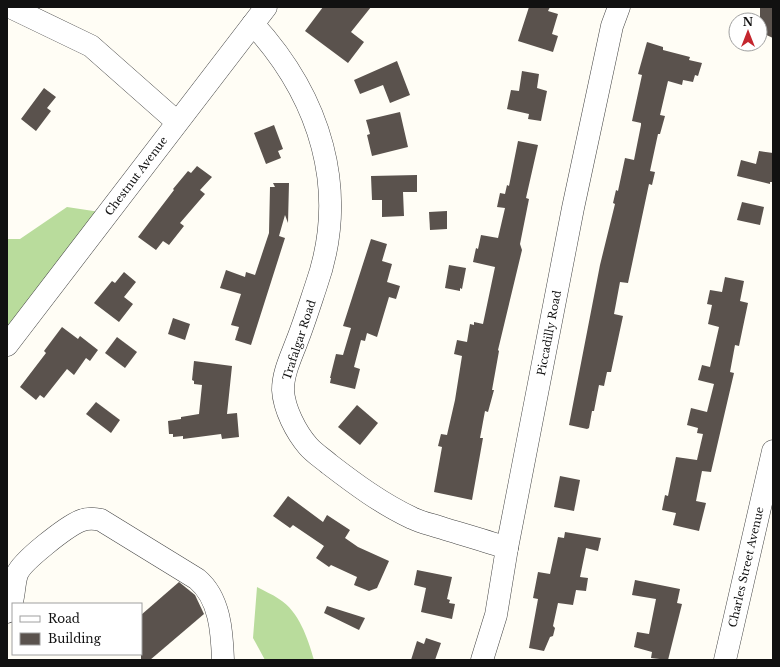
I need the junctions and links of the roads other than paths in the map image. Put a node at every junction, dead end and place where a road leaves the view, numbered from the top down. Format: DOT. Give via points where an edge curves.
graph roads {
  1 [pos="10,7"];
  2 [pos="266,7"];
  3 [pos="619,7"];
  4 [pos="253,24"];
  5 [pos="177,122"];
  6 [pos="7,345"];
  7 [pos="773,451"];
  8 [pos="507,548"];
  9 [pos="15,568"];
  10 [pos="7,612"];
  11 [pos="223,660"];
  12 [pos="482,660"];
  13 [pos="725,660"];
  1 -- 5 [label="street" via="91,46"];
  2 -- 4 [label="street, Chestnut Avenue"];
  3 -- 8 [label="street, Piccadilly Road" via="612,26 573,208"];
  4 -- 5 [label="street, Chestnut Avenue"];
  4 -- 8 [label="street, Trafalgar Road" via="273,46 294,76 313,116 326,156 331,198 321,271 286,373 283,391 297,431 309,447 381,502 413,519"];
  5 -- 6 [label="street, Chestnut Avenue"];
  7 -- 13 [label="street, Charles Street Avenue"];
  8 -- 12 [label="street, Piccadilly Road" via="496,615"];
  9 -- 10 [label="street" via="17,574 12,603"];
  9 -- 11 [label="street" via="70,526 90,518 100,520 207,587 212,594 217,614"];
}
